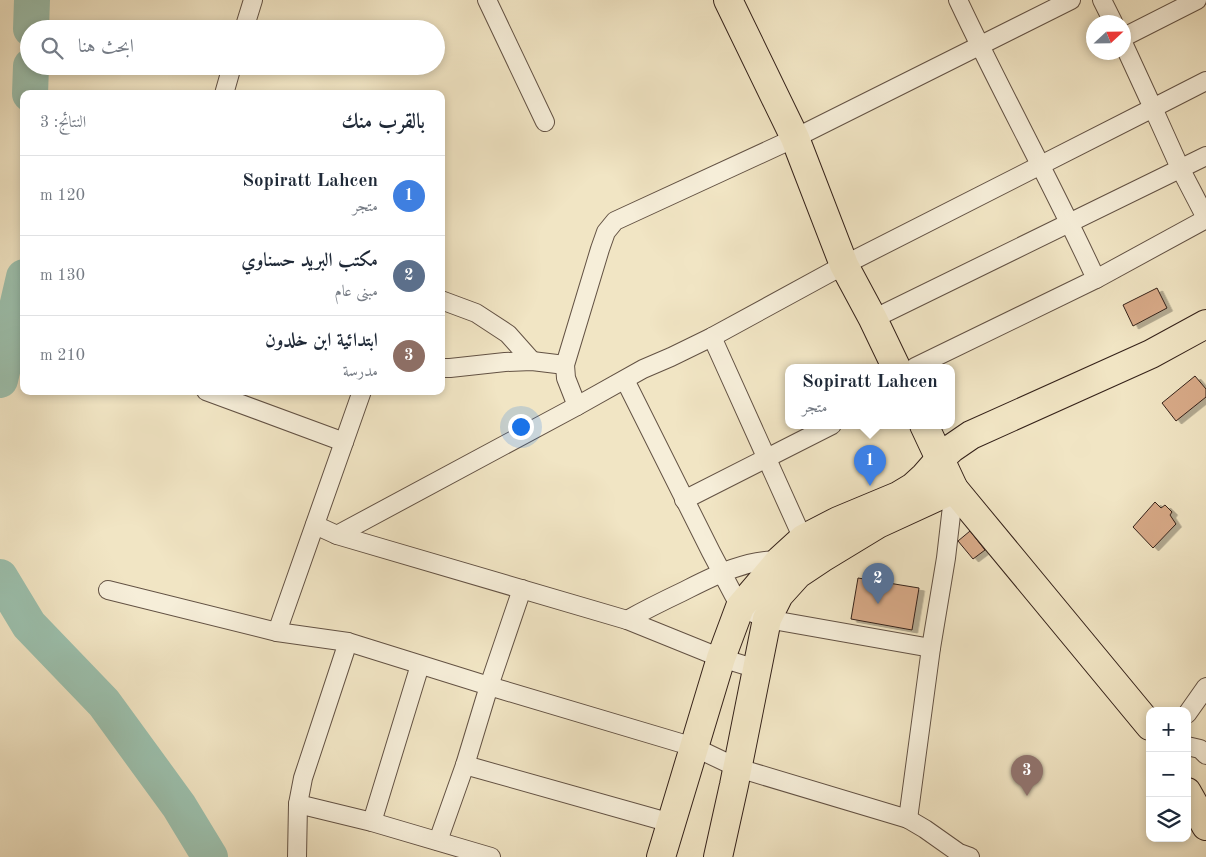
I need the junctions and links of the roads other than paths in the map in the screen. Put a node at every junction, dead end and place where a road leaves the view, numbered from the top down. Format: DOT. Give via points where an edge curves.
graph roads {
  1 [pos="253,0"];
  2 [pos="487,0"];
  3 [pos="728,0"];
  4 [pos="958,0"];
  5 [pos="1071,0"];
  6 [pos="1102,0"];
  7 [pos="1197,0"];
  8 [pos="1110,15"];
  9 [pos="247,20"];
  10 [pos="1131,33"];
  11 [pos="980,46"];
  12 [pos="1131,60"];
  13 [pos="229,75"];
  14 [pos="1206,81"];
  15 [pos="225,90"];
  16 [pos="1152,108"];
  17 [pos="545,122"];
  18 [pos="795,138"];
  19 [pos="1206,156"];
  20 [pos="1041,166"];
  21 [pos="1180,168"];
  22 [pos="1206,219"];
  23 [pos="1070,223"];
  24 [pos="844,265"];
  25 [pos="1096,279"];
  26 [pos="445,301"];
  27 [pos="873,319"];
  28 [pos="1206,324"];
  29 [pos="712,337"];
  30 [pos="532,361"];
  31 [pos="895,364"];
  32 [pos="921,364"];
  33 [pos="565,365"];
  34 [pos="445,368"];
  35 [pos="624,380"];
  36 [pos="217,395"];
  37 [pos="361,395"];
  38 [pos="578,406"];
  39 [pos="995,425"];
  40 [pos="824,429"];
  41 [pos="926,429"];
  42 [pos="344,442"];
  43 [pos="766,458"];
  44 [pos="939,460"];
  45 [pos="954,489"];
  46 [pos="684,500"];
  47 [pos="315,525"];
  48 [pos="337,535"];
  49 [pos="803,539"];
  50 [pos="780,560"];
  51 [pos="721,572"];
  52 [pos="522,589"];
  53 [pos="108,590"];
  54 [pos="740,607"];
  55 [pos="768,618"];
  56 [pos="627,620"];
  57 [pos="276,632"];
  58 [pos="348,642"];
  59 [pos="931,648"];
  60 [pos="722,658"];
  61 [pos="420,665"];
  62 [pos="757,669"];
  63 [pos="489,686"];
  64 [pos="1206,686"];
  65 [pos="1191,708"];
  66 [pos="1146,721"];
  67 [pos="694,747"];
  68 [pos="1191,747"];
  69 [pos="1206,755"];
  70 [pos="465,765"];
  71 [pos="738,768"];
  72 [pos="1190,797"];
  73 [pos="298,804"];
  74 [pos="908,819"];
  75 [pos="372,822"];
  76 [pos="671,823"];
  77 [pos="1206,826"];
  78 [pos="438,840"];
  79 [pos="297,857"];
  80 [pos="491,857"];
  81 [pos="661,857"];
  82 [pos="718,857"];
  83 [pos="970,857"];
  1 -- 9 [label="street"];
  2 -- 17 [label="street"];
  3 -- 18 [label="main road"];
  4 -- 11 [label="street"];
  5 -- 11 [label="street"];
  6 -- 8 [label="street"];
  7 -- 10 [label="street"];
  11 -- 18 [label="street"];
  11 -- 20 [label="street"];
  12 -- 16 [label="street"];
  13 -- 15 [label="street"];
  14 -- 16 [label="street"];
  16 -- 20 [label="street"];
  16 -- 21 [label="street"];
  18 -- 24 [label="main road"];
  18 -- 33 [label="street" via="615,221 606,232 600,249"];
  19 -- 21 [label="street"];
  20 -- 23 [label="street"];
  20 -- 24 [label="street"];
  21 -- 22 [label="street"];
  21 -- 23 [label="street"];
  22 -- 25 [label="street"];
  23 -- 25 [label="street"];
  23 -- 27 [label="street"];
  24 -- 27 [label="main road"];
  24 -- 29 [label="street"];
  25 -- 32 [label="street"];
  26 -- 30 [label="street" via="476,313 508,334"];
  27 -- 31 [label="main road"];
  28 -- 39 [label="main road" via="1151,354"];
  29 -- 35 [label="street"];
  29 -- 43 [label="street"];
  30 -- 33 [label="street"];
  30 -- 34 [label="street"];
  33 -- 38 [label="street" via="566,378"];
  35 -- 38 [label="street"];
  35 -- 46 [label="street"];
  36 -- 42 [label="street"];
  37 -- 42 [label="street"];
  38 -- 48 [label="street"];
  39 -- 44 [label="main road" via="971,436"];
  39 -- 45 [label="main road" via="959,466"];
  40 -- 43 [label="street"];
  41 -- 44 [label="main road"];
  42 -- 47 [label="street"];
  43 -- 46 [label="street"];
  43 -- 49 [label="street"];
  44 -- 45 [label="main road"];
  44 -- 49 [label="main road" via="925,476 898,496"];
  45 -- 55 [label="main road" via="878,524 798,574 779,595"];
  45 -- 59 [label="street"];
  45 -- 66 [label="main road"];
  46 -- 51 [label="street"];
  47 -- 48 [label="street"];
  47 -- 57 [label="street"];
  48 -- 52 [label="street"];
  49 -- 50 [label="main road"];
  50 -- 51 [label="street" via="753,562"];
  50 -- 54 [label="main road"];
  51 -- 54 [label="street"];
  51 -- 56 [label="street"];
  52 -- 56 [label="street"];
  52 -- 63 [label="street"];
  53 -- 57 [label="street"];
  54 -- 55 [label="street"];
  54 -- 60 [label="main road"];
  55 -- 59 [label="street"];
  55 -- 62 [label="main road"];
  56 -- 60 [label="street"];
  57 -- 58 [label="street"];
  58 -- 61 [label="street"];
  58 -- 73 [label="street" via="303,778"];
  59 -- 74 [label="street"];
  60 -- 62 [label="street"];
  60 -- 67 [label="main road"];
  61 -- 63 [label="street"];
  61 -- 75 [label="street"];
  62 -- 71 [label="main road"];
  63 -- 67 [label="street"];
  63 -- 70 [label="street"];
  64 -- 65 [label="street"];
  67 -- 71 [label="street"];
  67 -- 76 [label="main road"];
  68 -- 69 [label="street"];
  70 -- 76 [label="street"];
  70 -- 78 [label="street"];
  71 -- 74 [label="street"];
  71 -- 82 [label="main road"];
  72 -- 77 [label="main road"];
  73 -- 75 [label="street"];
  73 -- 79 [label="street"];
  74 -- 83 [label="street"];
  75 -- 78 [label="street"];
  76 -- 81 [label="main road"];
  78 -- 80 [label="street"];
}
